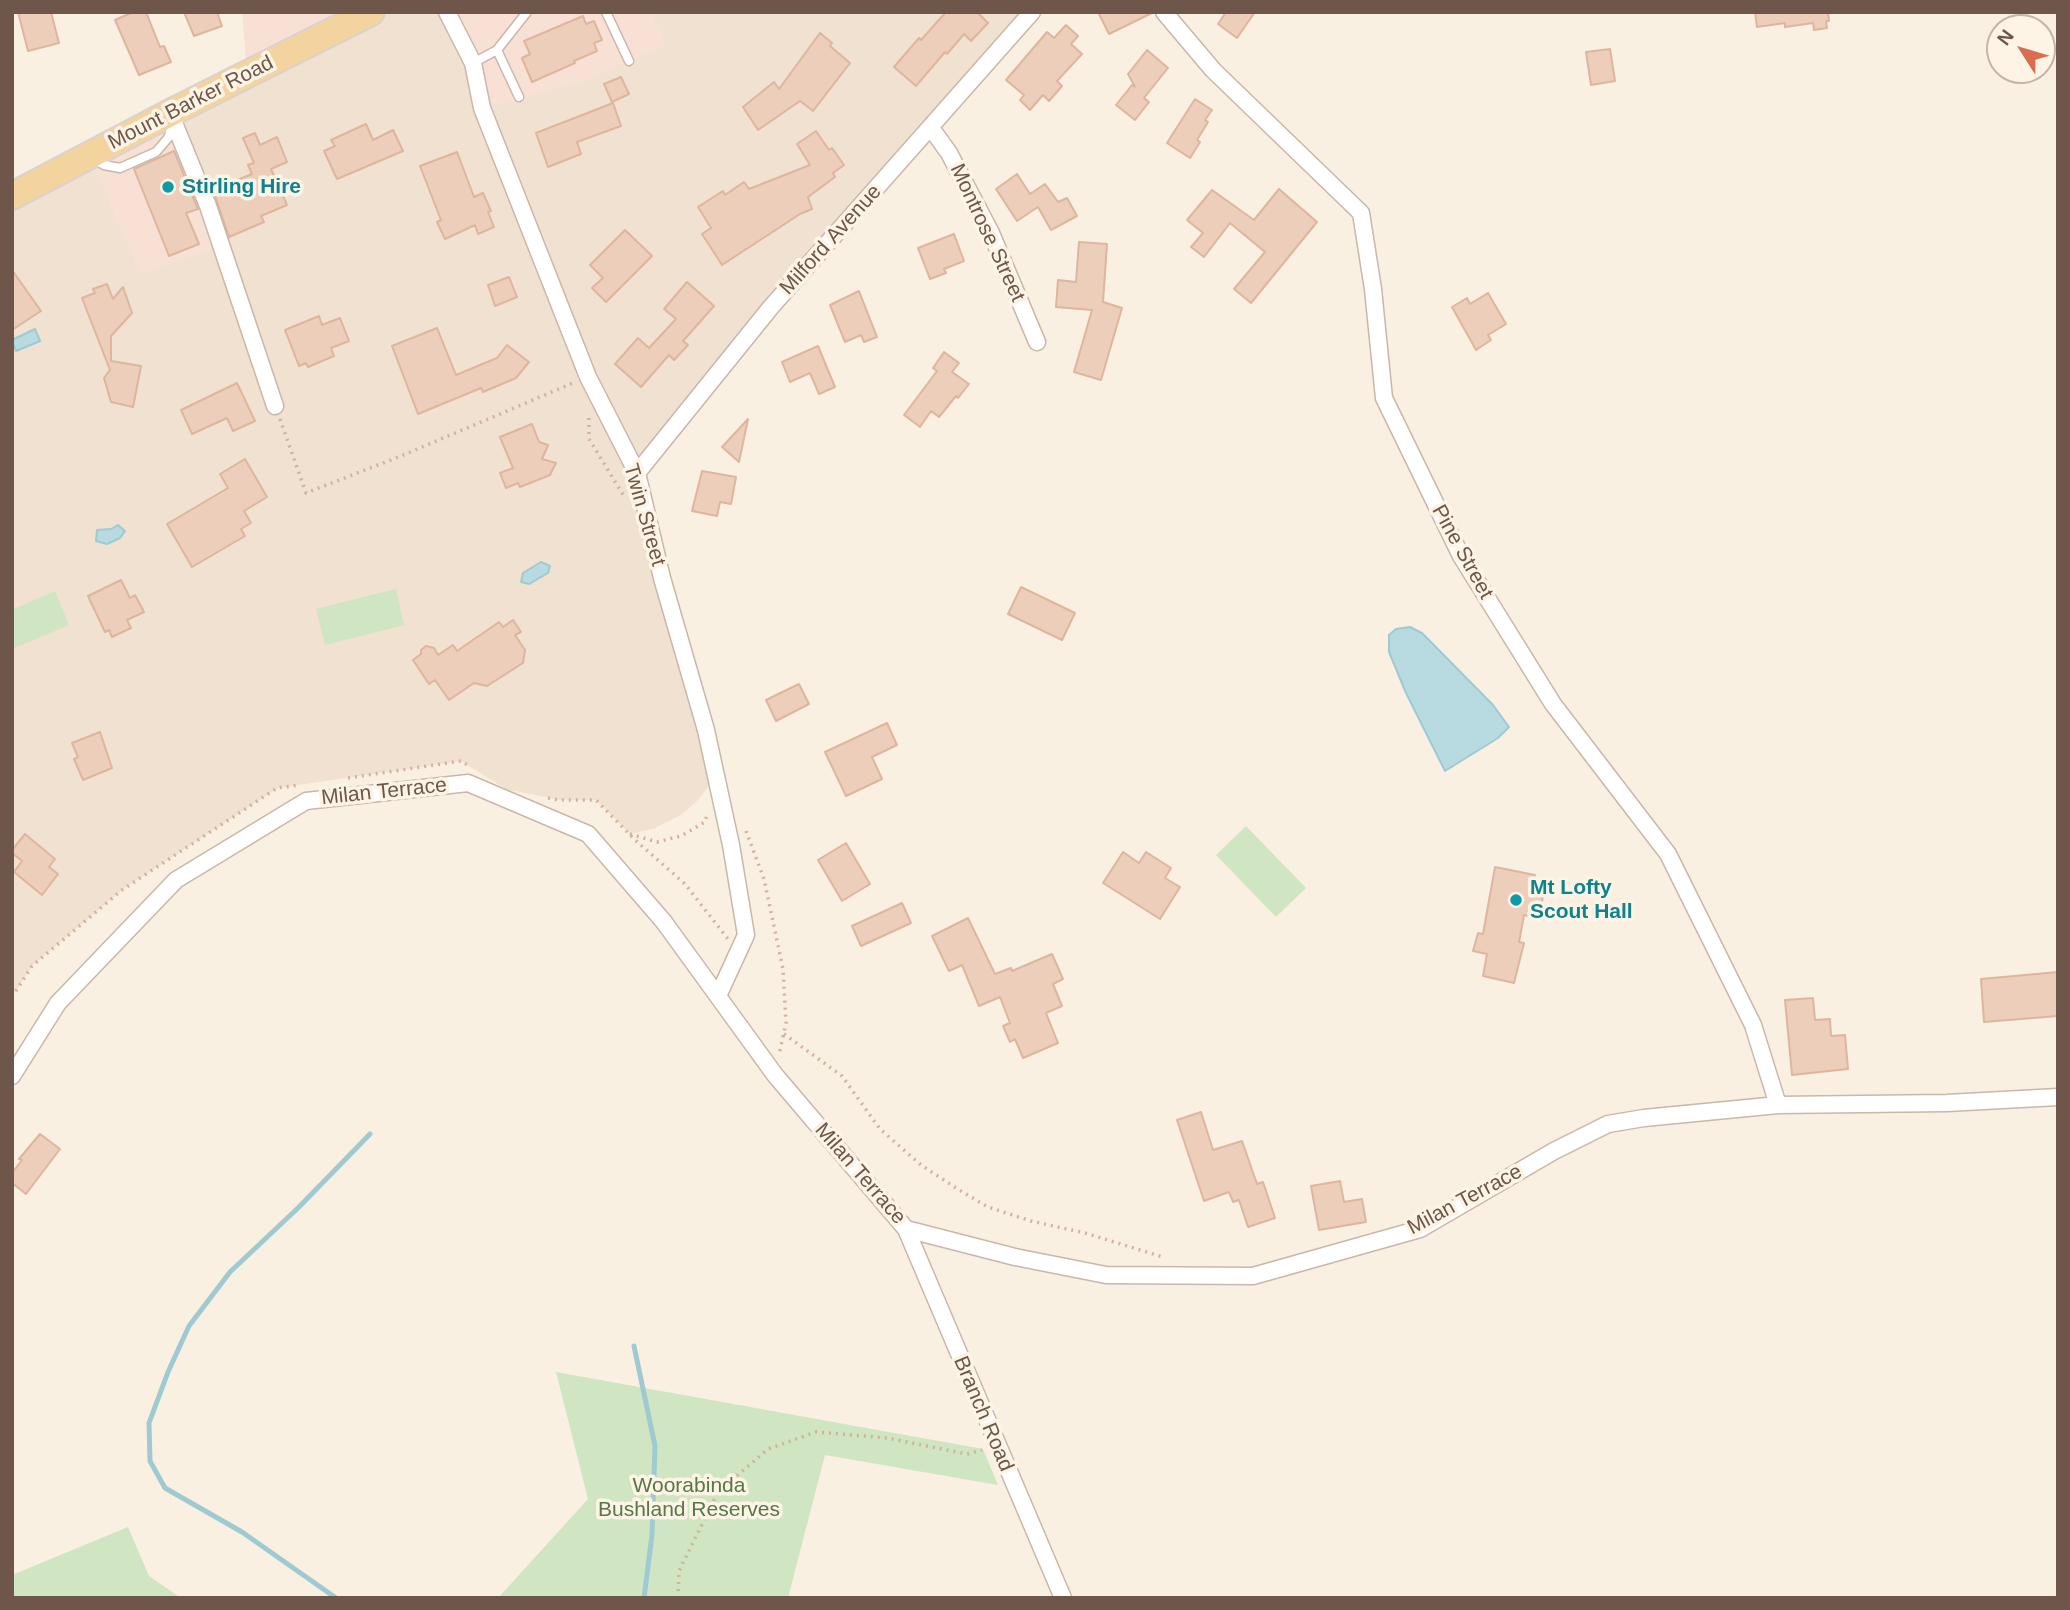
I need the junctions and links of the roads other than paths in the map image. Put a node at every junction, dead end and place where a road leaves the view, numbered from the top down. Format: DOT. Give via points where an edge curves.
graph roads {
  1 [pos="371,12"];
  2 [pos="447,12"];
  3 [pos="527,12"];
  4 [pos="606,12"];
  5 [pos="1032,12"];
  6 [pos="1164,12"];
  7 [pos="497,50"];
  8 [pos="629,61"];
  9 [pos="473,63"];
  10 [pos="519,97"];
  11 [pos="172,117"];
  12 [pos="931,128"];
  13 [pos="12,196"];
  14 [pos="1037,342"];
  15 [pos="275,406"];
  16 [pos="636,473"];
  17 [pos="718,996"];
  18 [pos="12,1076"];
  19 [pos="2058,1097"];
  20 [pos="1778,1105"];
  21 [pos="905,1229"];
  22 [pos="1063,1598"];
  1 -- 11 [label="main road, Mount Barker Road"];
  2 -- 9 [label="street, Twin Street"];
  3 -- 7 [label="lane"];
  4 -- 8 [label="lane"];
  5 -- 12 [label="street, Milford Avenue"];
  6 -- 20 [label="street, Pine Street" via="1213,70 1361,213 1384,398 1461,556 1553,704 1668,854 1753,1025"];
  7 -- 9 [label="lane"];
  7 -- 10 [label="lane"];
  9 -- 16 [label="street, Twin Street" via="482,108 588,377"];
  11 -- 13 [label="main road, Mount Barker Road"];
  11 -- 15 [label="street" via="208,206"];
  12 -- 14 [label="street, Montrose Street" via="991,233"];
  12 -- 16 [label="street, Milford Avenue" via="771,307"];
  16 -- 17 [label="street, Twin Street" via="706,730 746,935"];
  17 -- 18 [label="street, Milan Terrace" via="664,922 588,834 468,783 333,797 306,801 176,880 58,1003"];
  17 -- 21 [label="street, Milan Terrace" via="775,1075"];
  19 -- 20 [label="street, Milan Terrace"];
  20 -- 21 [label="street, Milan Terrace" via="1608,1124 1420,1229 1253,1276 1106,1275"];
  21 -- 22 [label="street, Branch Road"];
}
